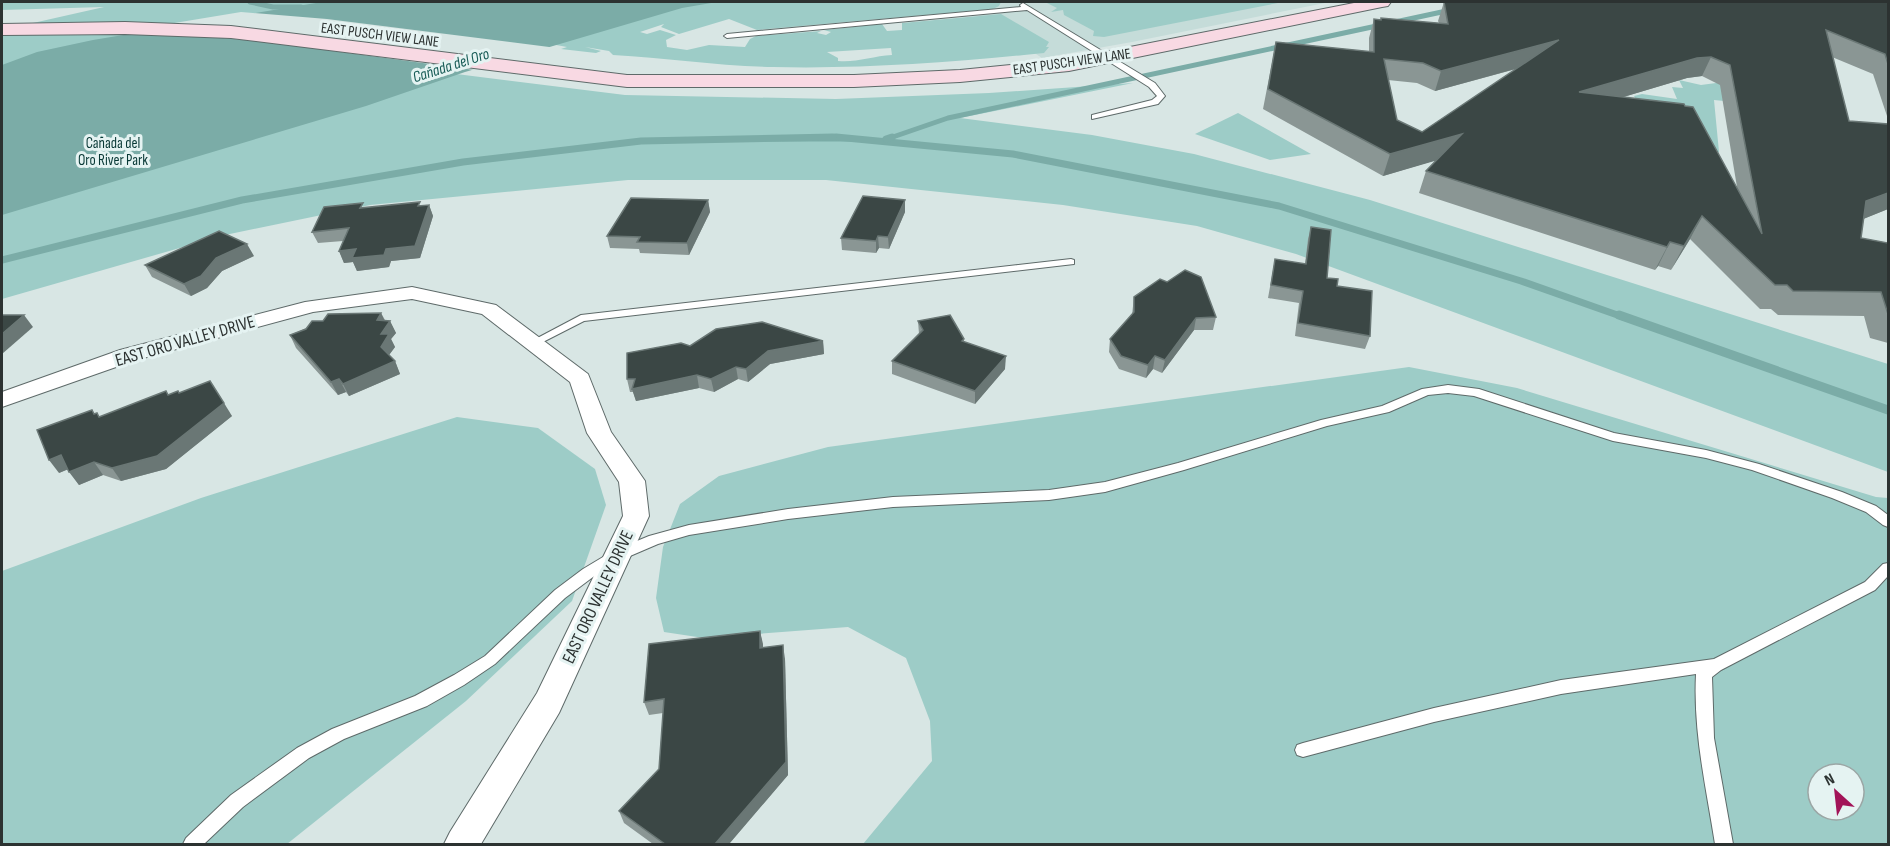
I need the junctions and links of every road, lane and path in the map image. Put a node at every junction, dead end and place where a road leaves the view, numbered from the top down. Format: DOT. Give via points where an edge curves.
graph roads {
  1 [pos="1017,2"];
  2 [pos="1382,2"];
  3 [pos="1028,8"];
  4 [pos="2,20"];
  5 [pos="2,30"];
  6 [pos="727,36"];
  7 [pos="1107,58"];
  8 [pos="757,81"];
  9 [pos="1095,117"];
  10 [pos="1071,262"];
  11 [pos="533,342"];
  12 [pos="2,400"];
  13 [pos="1888,522"];
  14 [pos="618,555"];
  15 [pos="1888,568"];
  16 [pos="1716,665"];
  17 [pos="1303,750"];
  18 [pos="192,844"];
  19 [pos="462,844"];
  20 [pos="1724,844"];
  1 -- 3 [label="lane"];
  2 -- 7 [label="main road, EAST PUSCH VIEW LANE"];
  3 -- 6 [label="lane"];
  3 -- 7 [label="lane"];
  4 -- 8 [label="main road, EAST PUSCH VIEW LANE" via="145,16 253,20"];
  5 -- 8 [label="main road, EAST PUSCH VIEW LANE" via="222,31 627,81"];
  7 -- 8 [label="main road, EAST PUSCH VIEW LANE" via="950,77"];
  7 -- 9 [label="lane" via="1152,85 1161,96 1155,102"];
  10 -- 11 [label="lane" via="630,310 581,318"];
  11 -- 12 [label="street, EAST ORO VALLEY DRIVE" via="489,309 412,293 312,306 129,355"];
  11 -- 14 [label="street, EAST ORO VALLEY DRIVE" via="580,379 599,433 632,481 636,516"];
  13 -- 14 [label="lane" via="1871,509 1755,467 1612,437 1475,392 1448,389 1426,392 1385,409 1105,487 1049,495 893,502 788,514 689,530"];
  14 -- 18 [label="lane" via="560,594 490,660 421,701 338,734 303,753 237,801"];
  14 -- 19 [label="street, EAST ORO VALLEY DRIVE" via="548,703"];
  15 -- 16 [label="lane" via="1870,586"];
  16 -- 17 [label="lane" via="1560,687"];
  16 -- 20 [label="lane" via="1704,674 1702,690"];
}
